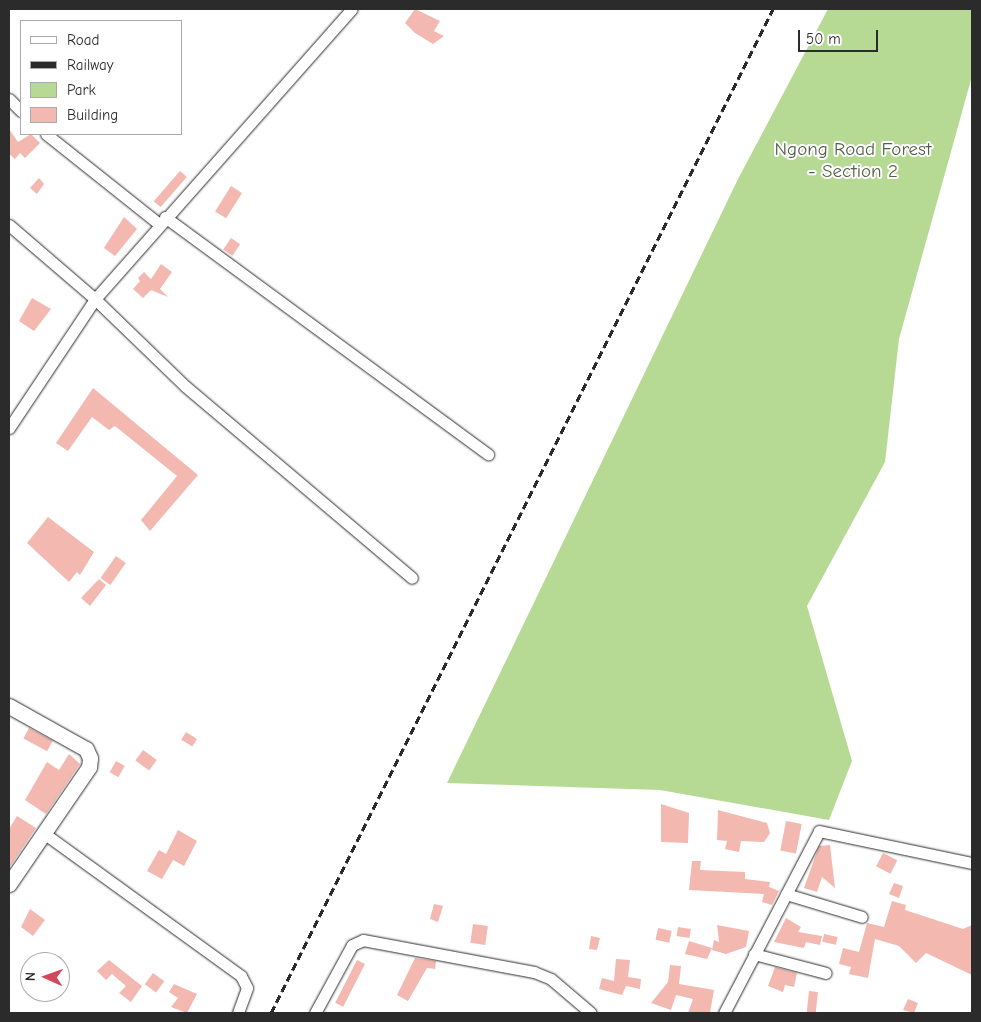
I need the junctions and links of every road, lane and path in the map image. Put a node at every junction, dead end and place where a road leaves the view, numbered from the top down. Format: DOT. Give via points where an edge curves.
graph roads {
  1 [pos="352,9"];
  2 [pos="9,99"];
  3 [pos="20,110"];
  4 [pos="47,135"];
  5 [pos="162,221"];
  6 [pos="9,225"];
  7 [pos="95,299"];
  8 [pos="9,428"];
  9 [pos="488,454"];
  10 [pos="412,578"];
  11 [pos="9,706"];
  12 [pos="45,834"];
  13 [pos="972,863"];
  14 [pos="9,884"];
  15 [pos="786,894"];
  16 [pos="862,917"];
  17 [pos="754,954"];
  18 [pos="826,973"];
  19 [pos="238,1013"];
  20 [pos="315,1013"];
  21 [pos="591,1013"];
  22 [pos="724,1013"];
  1 -- 5 [label="street"];
  2 -- 3 [label="street"];
  4 -- 5 [label="street"];
  5 -- 7 [label="street"];
  5 -- 9 [label="street"];
  6 -- 7 [label="street"];
  7 -- 8 [label="street"];
  7 -- 10 [label="street" via="185,386"];
  11 -- 12 [label="main road" via="86,749 90,758"];
  12 -- 14 [label="main road"];
  12 -- 19 [label="street" via="241,976 247,988"];
  13 -- 15 [label="street" via="823,830 814,836"];
  15 -- 16 [label="street"];
  15 -- 17 [label="street"];
  17 -- 18 [label="street"];
  17 -- 22 [label="street"];
  20 -- 21 [label="street" via="352,945 363,940 534,972 551,979"];
}
